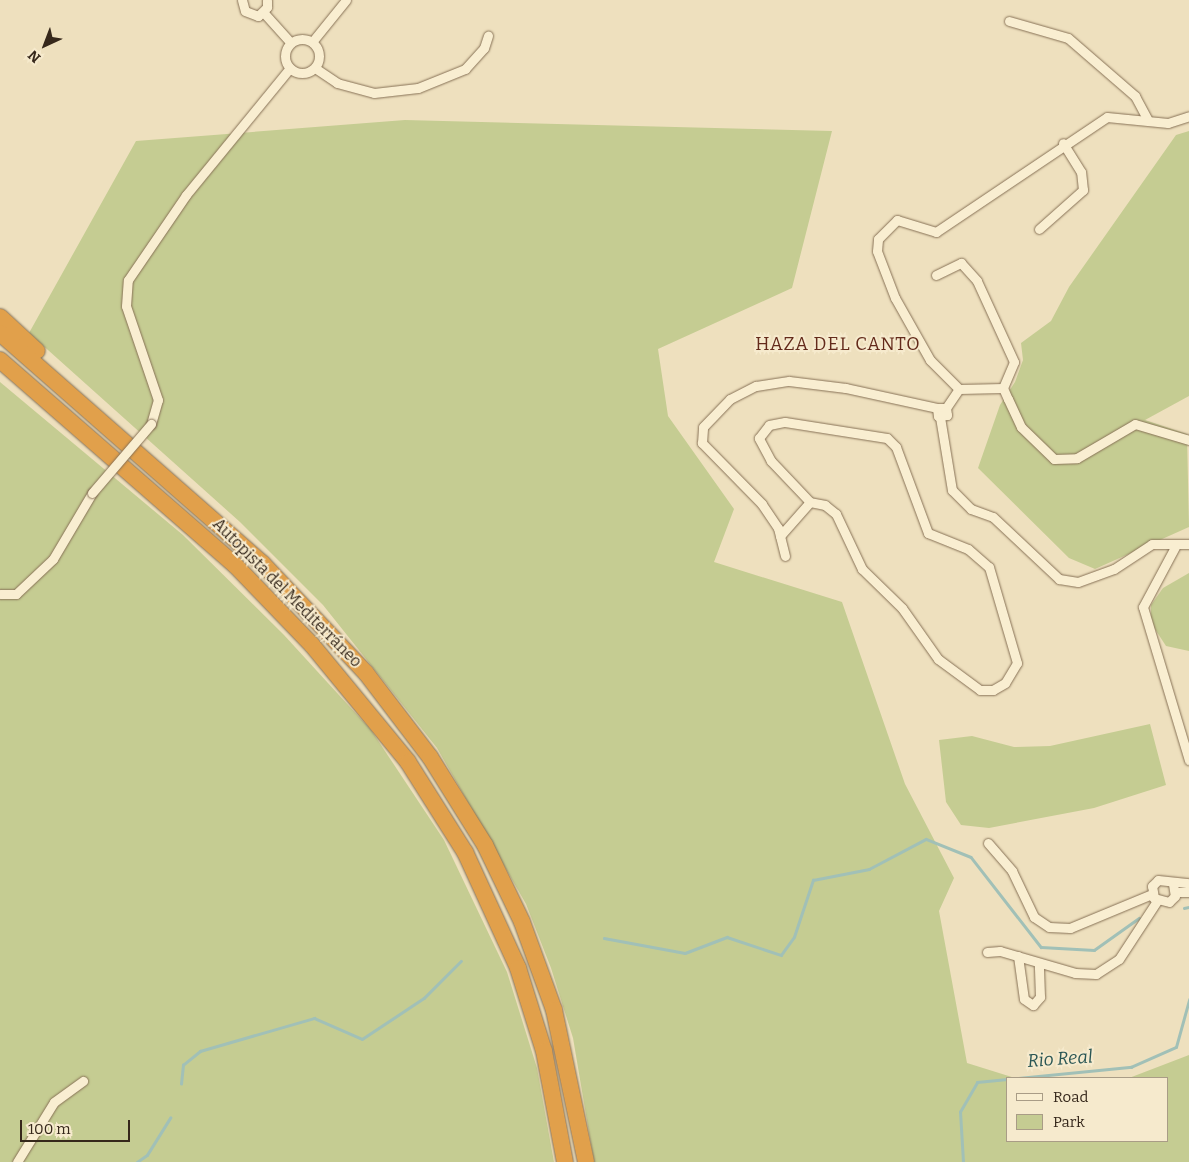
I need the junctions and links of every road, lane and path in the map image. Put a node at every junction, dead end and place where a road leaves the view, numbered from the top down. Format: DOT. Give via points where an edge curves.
graph roads {
  1 [pos="242,0"];
  2 [pos="267,0"];
  3 [pos="346,0"];
  4 [pos="264,12"];
  5 [pos="1009,21"];
  6 [pos="488,36"];
  7 [pos="312,42"];
  8 [pos="290,43"];
  9 [pos="290,68"];
  10 [pos="315,68"];
  11 [pos="1189,116"];
  12 [pos="1146,119"];
  13 [pos="1063,143"];
  14 [pos="1039,229"];
  15 [pos="936,275"];
  16 [pos="0,317"];
  17 [pos="0,333"];
  18 [pos="0,360"];
  19 [pos="0,375"];
  20 [pos="1003,388"];
  21 [pos="959,389"];
  22 [pos="941,411"];
  23 [pos="1189,440"];
  24 [pos="810,502"];
  25 [pos="780,536"];
  26 [pos="1189,544"];
  27 [pos="1175,547"];
  28 [pos="785,556"];
  29 [pos="262,563"];
  30 [pos="0,594"];
  31 [pos="279,609"];
  32 [pos="1189,760"];
  33 [pos="988,842"];
  34 [pos="1174,888"];
  35 [pos="1188,888"];
  36 [pos="1154,898"];
  37 [pos="987,952"];
  38 [pos="1018,956"];
  39 [pos="1039,963"];
  40 [pos="83,1081"];
  41 [pos="17,1162"];
  42 [pos="565,1162"];
  43 [pos="586,1162"];
  1 -- 4 [label="street" via="251,15"];
  2 -- 4 [label="street"];
  3 -- 7 [label="street"];
  4 -- 8 [label="street"];
  5 -- 12 [label="street" via="1068,38 1135,96"];
  6 -- 10 [label="street" via="484,48 465,69 418,88 374,93 337,83"];
  7 -- 8 [label="street" via="301,39"];
  7 -- 10 [label="street" via="319,54"];
  8 -- 9 [label="street" via="285,56"];
  9 -- 10 [label="street" via="303,73"];
  9 -- 30 [label="street, bridge" via="186,195 128,280 126,306 158,400 151,424 92,493 53,559 16,594"];
  11 -- 12 [label="street" via="1168,123"];
  12 -- 13 [label="street" via="1107,116"];
  13 -- 14 [label="street" via="1081,172 1083,190"];
  13 -- 21 [label="street" via="936,232 897,220 878,239 880,258 915,340"];
  15 -- 20 [label="street" via="961,264 977,281 1014,362"];
  16 -- 29 [label="highway" via="235,530"];
  17 -- 29 [label="highway, Autopista del Mediterráneo"];
  18 -- 31 [label="highway, Autopista del Mediterráneo" via="184,519"];
  19 -- 31 [label="highway"];
  20 -- 21 [label="street"];
  20 -- 23 [label="street" via="1021,427 1054,459 1077,458 1135,424"];
  21 -- 22 [label="street"];
  22 -- 25 [label="street" via="846,388 789,381 756,386 730,399 703,427 702,443 762,504"];
  22 -- 27 [label="street" via="952,490 971,509 992,517 1058,579 1078,582 1114,569 1152,544"];
  24 -- 24 [label="street" via="825,505 836,514 862,569 902,608 914,631 958,678 980,690 993,690 1005,683 1017,664 990,567 968,549 928,533 917,496 891,443 785,422 770,426 759,438 763,446"];
  24 -- 25 [label="street"];
  25 -- 28 [label="street"];
  26 -- 27 [label="street"];
  27 -- 32 [label="street" via="1143,608"];
  29 -- 43 [label="highway, Autopista del Mediterráneo" via="366,673 430,757 485,845 522,922 554,1010"];
  31 -- 42 [label="highway, Autopista del Mediterráneo" via="391,738 465,852 500,924 534,1013 554,1091"];
  33 -- 36 [label="street" via="1012,871 1034,917 1049,927 1070,928"];
  34 -- 35 [label="street"];
  34 -- 36 [label="street" via="1169,902"];
  34 -- 36 [label="street" via="1158,880"];
  36 -- 39 [label="street" via="1108,969 1086,976"];
  37 -- 38 [label="street"];
  38 -- 39 [label="street"];
  38 -- 39 [label="street" via="1028,1004 1040,997"];
  40 -- 41 [label="street" via="54,1102"];
}
